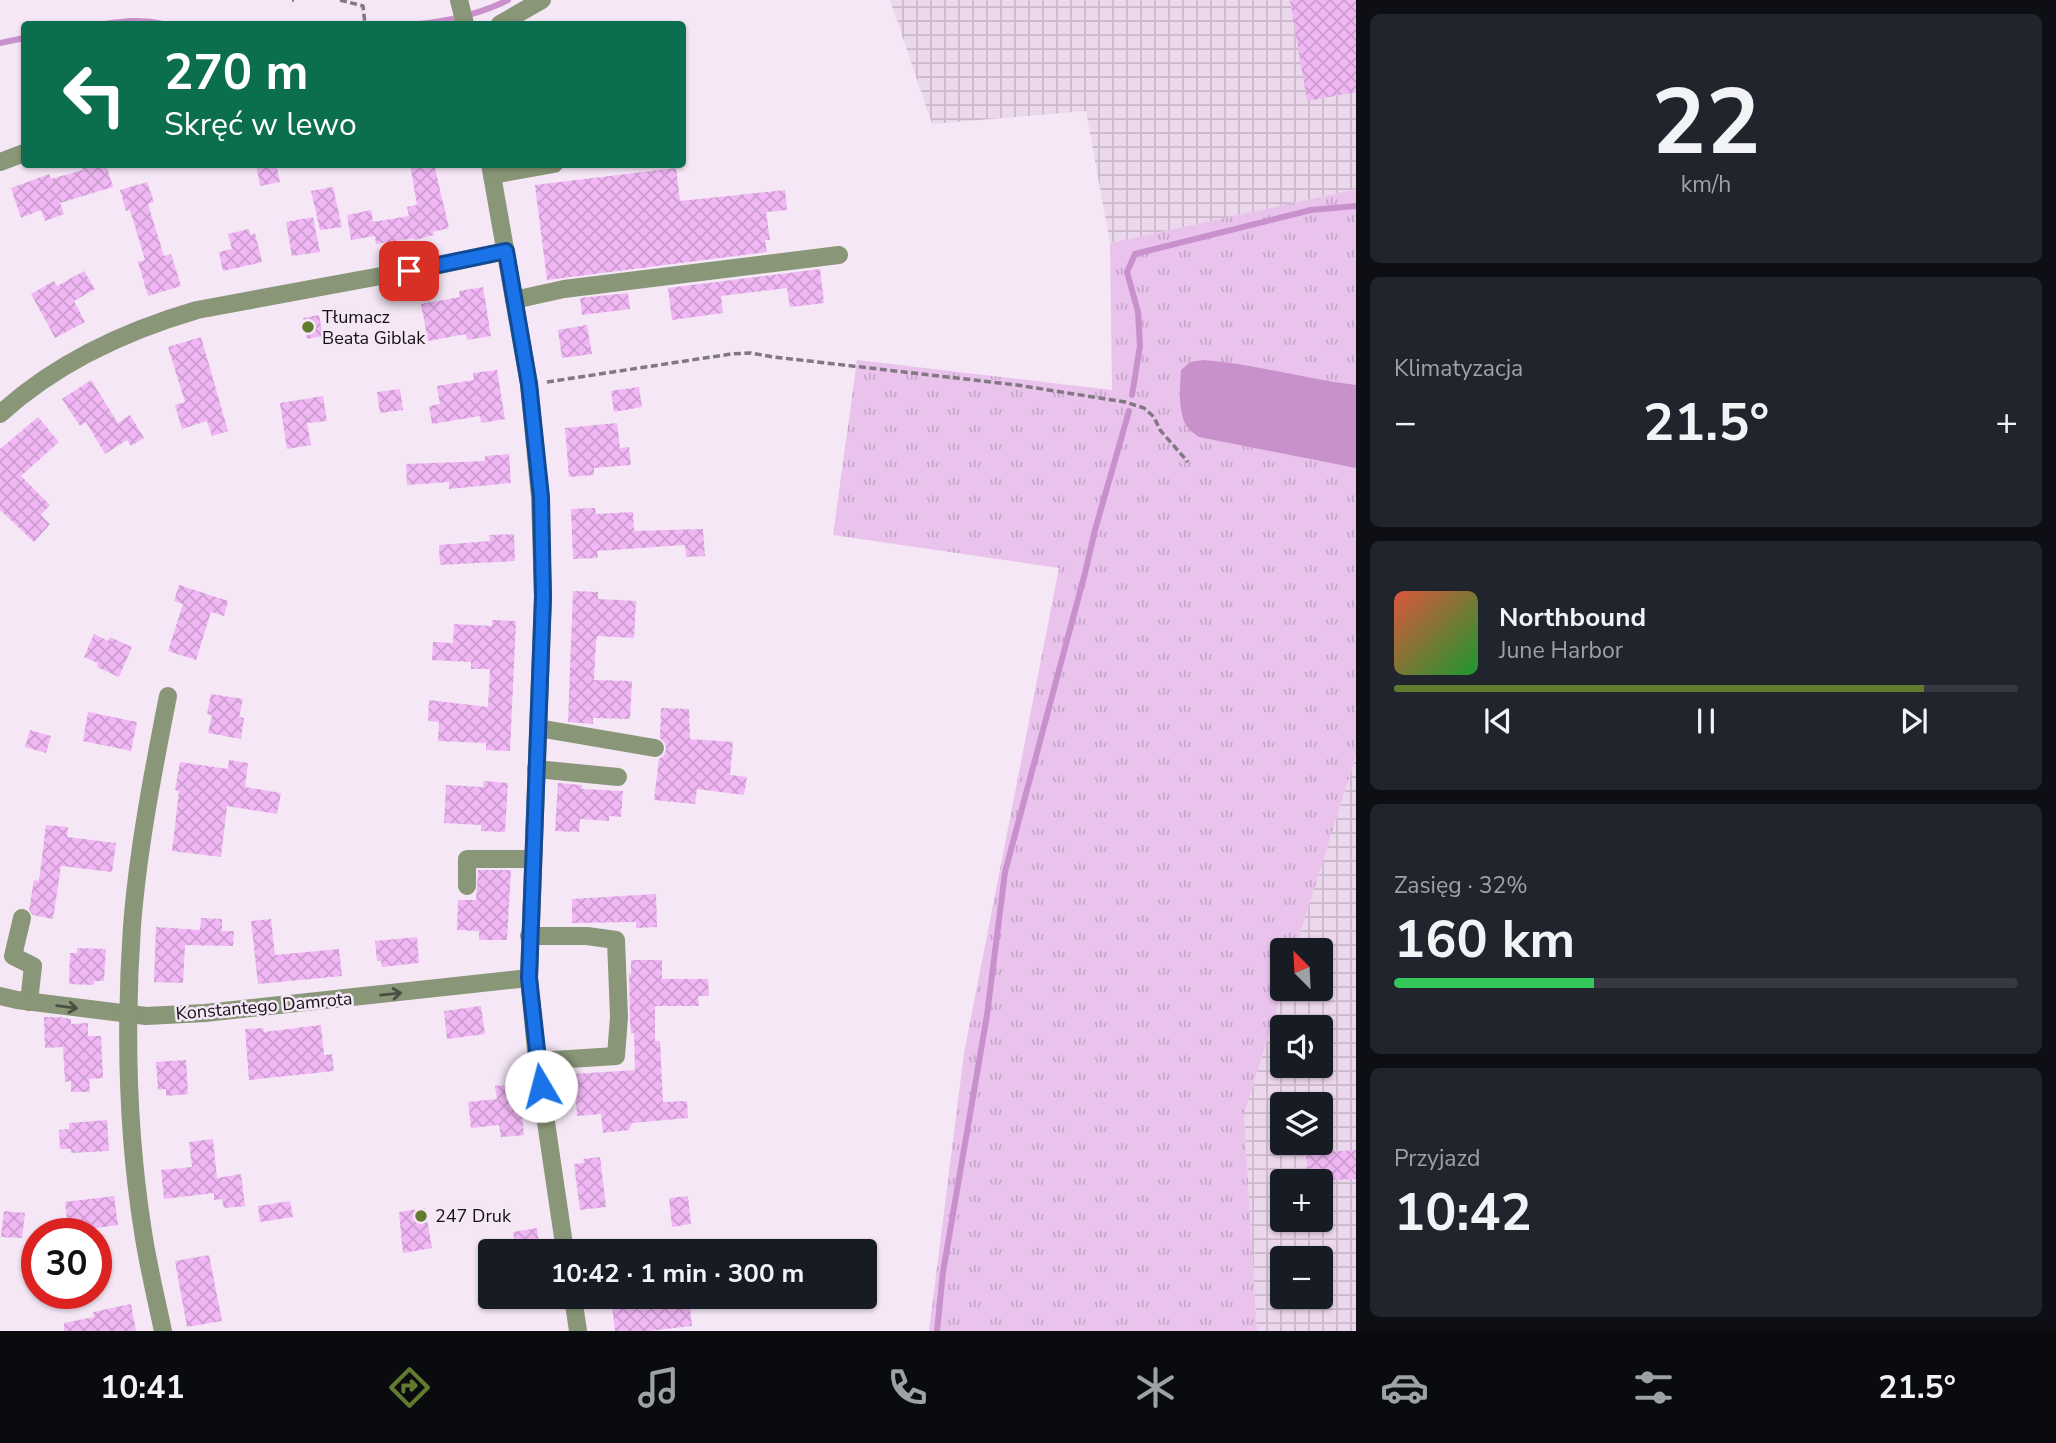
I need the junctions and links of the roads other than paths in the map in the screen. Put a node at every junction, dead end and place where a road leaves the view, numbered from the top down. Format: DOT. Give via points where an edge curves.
graph roads {
  1 [pos="542,0"];
  2 [pos="460,3"];
  3 [pos="464,21"];
  4 [pos="505,21"];
  5 [pos="21,154"];
  6 [pos="0,162"];
  7 [pos="512,168"];
  8 [pos="491,170"];
  9 [pos="506,251"];
  10 [pos="839,255"];
  11 [pos="514,300"];
  12 [pos="0,414"];
  13 [pos="169,696"];
  14 [pos="538,728"];
  15 [pos="655,748"];
  16 [pos="536,769"];
  17 [pos="618,777"];
  18 [pos="533,859"];
  19 [pos="467,886"];
  20 [pos="22,918"];
  21 [pos="529,936"];
  22 [pos="529,978"];
  23 [pos="0,996"];
  24 [pos="29,1002"];
  25 [pos="128,1014"];
  26 [pos="537,1061"];
  27 [pos="563,1239"];
  28 [pos="575,1309"];
  29 [pos="163,1331"];
  30 [pos="578,1331"];
  1 -- 4 [label="street"];
  2 -- 3 [label="street"];
  5 -- 6 [label="street"];
  7 -- 8 [label="street"];
  8 -- 9 [label="street"];
  9 -- 11 [label="street"];
  9 -- 12 [label="street" via="171,318 91,351"];
  10 -- 11 [label="street" via="564,289"];
  11 -- 14 [label="street" via="541,497"];
  13 -- 25 [label="street" via="142,845"];
  14 -- 15 [label="street"];
  14 -- 16 [label="street"];
  16 -- 17 [label="street"];
  16 -- 18 [label="street"];
  18 -- 19 [label="street" via="467,859"];
  18 -- 21 [label="street"];
  20 -- 24 [label="street" via="13,956 33,966"];
  21 -- 22 [label="street"];
  21 -- 26 [label="street" via="617,940 616,1056"];
  25 -- 22 [label="street, Konstantego Damrota, one-way" via="219,1012"];
  22 -- 26 [label="street"];
  23 -- 24 [label="street, Konstantego Damrota"];
  24 -- 25 [label="street, Konstantego Damrota, one-way"];
  25 -- 29 [label="street" via="134,1161"];
  26 -- 27 [label="street"];
  28 -- 30 [label="street"];
}
